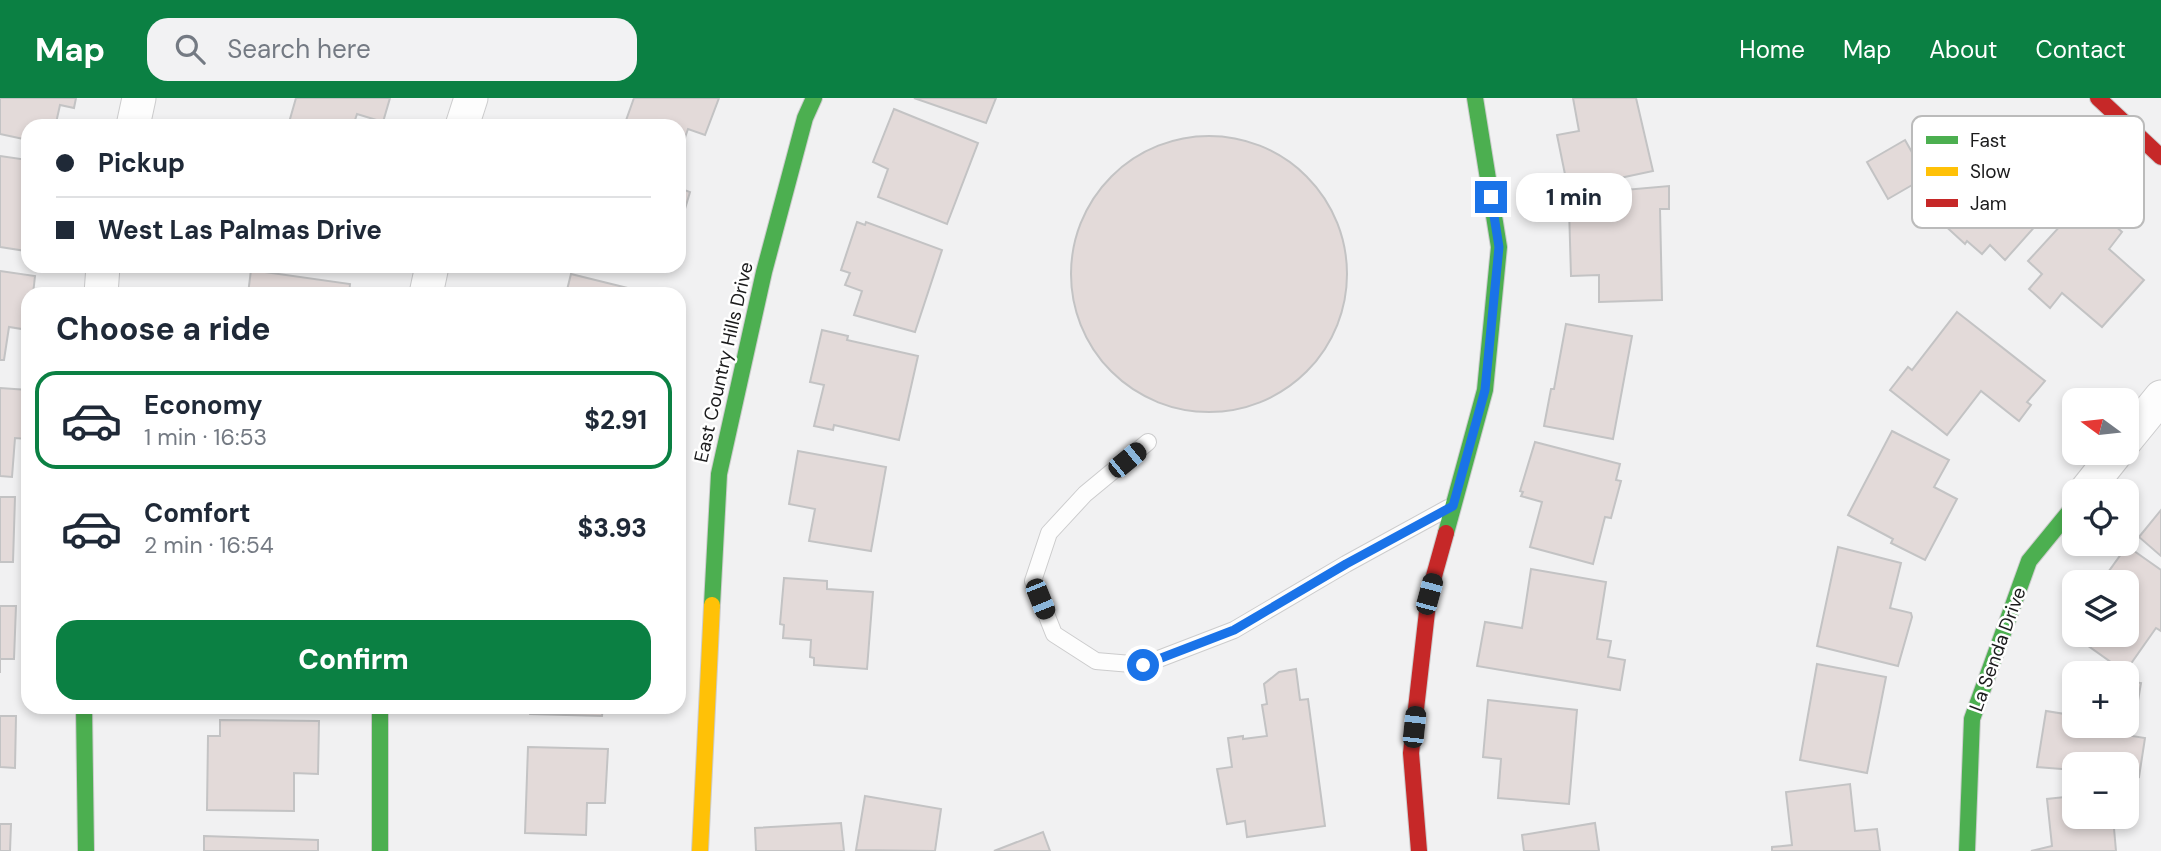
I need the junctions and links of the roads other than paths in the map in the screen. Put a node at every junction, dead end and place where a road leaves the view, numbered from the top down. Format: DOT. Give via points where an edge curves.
graph roads {
  1 [pos="139,98"];
  2 [pos="471,98"];
  3 [pos="814,98"];
  4 [pos="1475,98"];
  5 [pos="2098,98"];
  6 [pos="2117,116"];
  7 [pos="134,119"];
  8 [pos="464,119"];
  9 [pos="2144,141"];
  10 [pos="2161,157"];
  11 [pos="2161,397"];
  12 [pos="2139,424"];
  13 [pos="1148,442"];
  14 [pos="1453,506"];
  15 [pos="2062,521"];
  16 [pos="85,714"];
  17 [pos="380,714"];
  18 [pos="86,851"];
  19 [pos="380,851"];
  20 [pos="700,851"];
  21 [pos="1419,851"];
  22 [pos="1967,851"];
  1 -- 7 [label="street"];
  2 -- 8 [label="street"];
  3 -- 20 [label="street, East Country Hills Drive" via="764,272 719,474"];
  4 -- 14 [label="street" via="1499,247 1485,390"];
  5 -- 6 [label="street"];
  9 -- 10 [label="street"];
  11 -- 12 [label="street"];
  13 -- 14 [label="lane" via="1085,494 1049,533 1032,581 1054,634 1096,661 1143,665 1234,630"];
  14 -- 21 [label="street" via="1429,594 1411,753"];
  15 -- 22 [label="street, La Senda Drive" via="2029,561 1972,719"];
  16 -- 18 [label="street"];
  17 -- 19 [label="street"];
}
